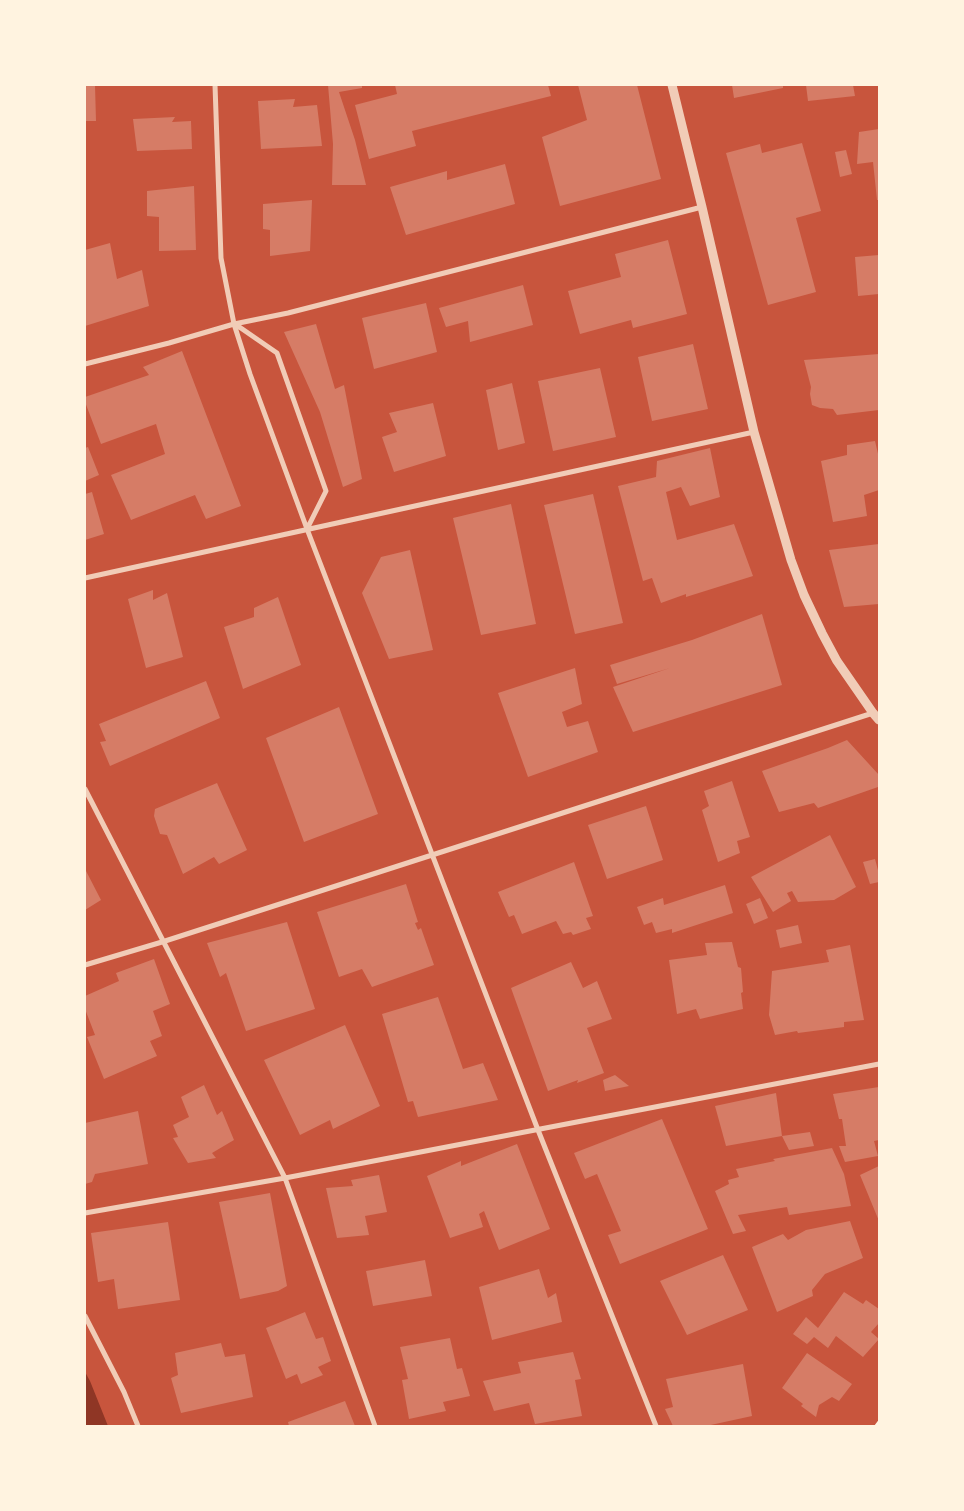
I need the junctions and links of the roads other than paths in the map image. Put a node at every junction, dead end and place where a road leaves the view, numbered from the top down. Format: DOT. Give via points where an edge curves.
graph roads {
  1 [pos="214,85"];
  2 [pos="672,85"];
  3 [pos="702,207"];
  4 [pos="234,324"];
  5 [pos="85,364"];
  6 [pos="754,432"];
  7 [pos="307,529"];
  8 [pos="85,578"];
  9 [pos="876,717"];
  10 [pos="85,789"];
  11 [pos="433,855"];
  12 [pos="162,942"];
  13 [pos="85,965"];
  14 [pos="879,1064"];
  15 [pos="538,1130"];
  16 [pos="285,1178"];
  17 [pos="85,1213"];
  18 [pos="85,1316"];
  19 [pos="138,1426"];
  20 [pos="375,1426"];
  21 [pos="656,1426"];
  1 -- 4 [label="street" via="221,258"];
  2 -- 3 [label="street"];
  3 -- 4 [label="street"];
  3 -- 6 [label="street"];
  4 -- 5 [label="street"];
  4 -- 7 [label="street"];
  4 -- 7 [label="street" via="277,353 326,490"];
  6 -- 7 [label="street"];
  6 -- 9 [label="street" via="804,595 837,661"];
  7 -- 8 [label="street"];
  7 -- 11 [label="street"];
  9 -- 11 [label="street"];
  10 -- 12 [label="street"];
  11 -- 12 [label="street"];
  11 -- 15 [label="street"];
  12 -- 13 [label="street"];
  12 -- 16 [label="street"];
  14 -- 15 [label="street"];
  15 -- 16 [label="street"];
  15 -- 21 [label="street"];
  16 -- 17 [label="street"];
  16 -- 20 [label="street"];
  18 -- 19 [label="street"];
}
